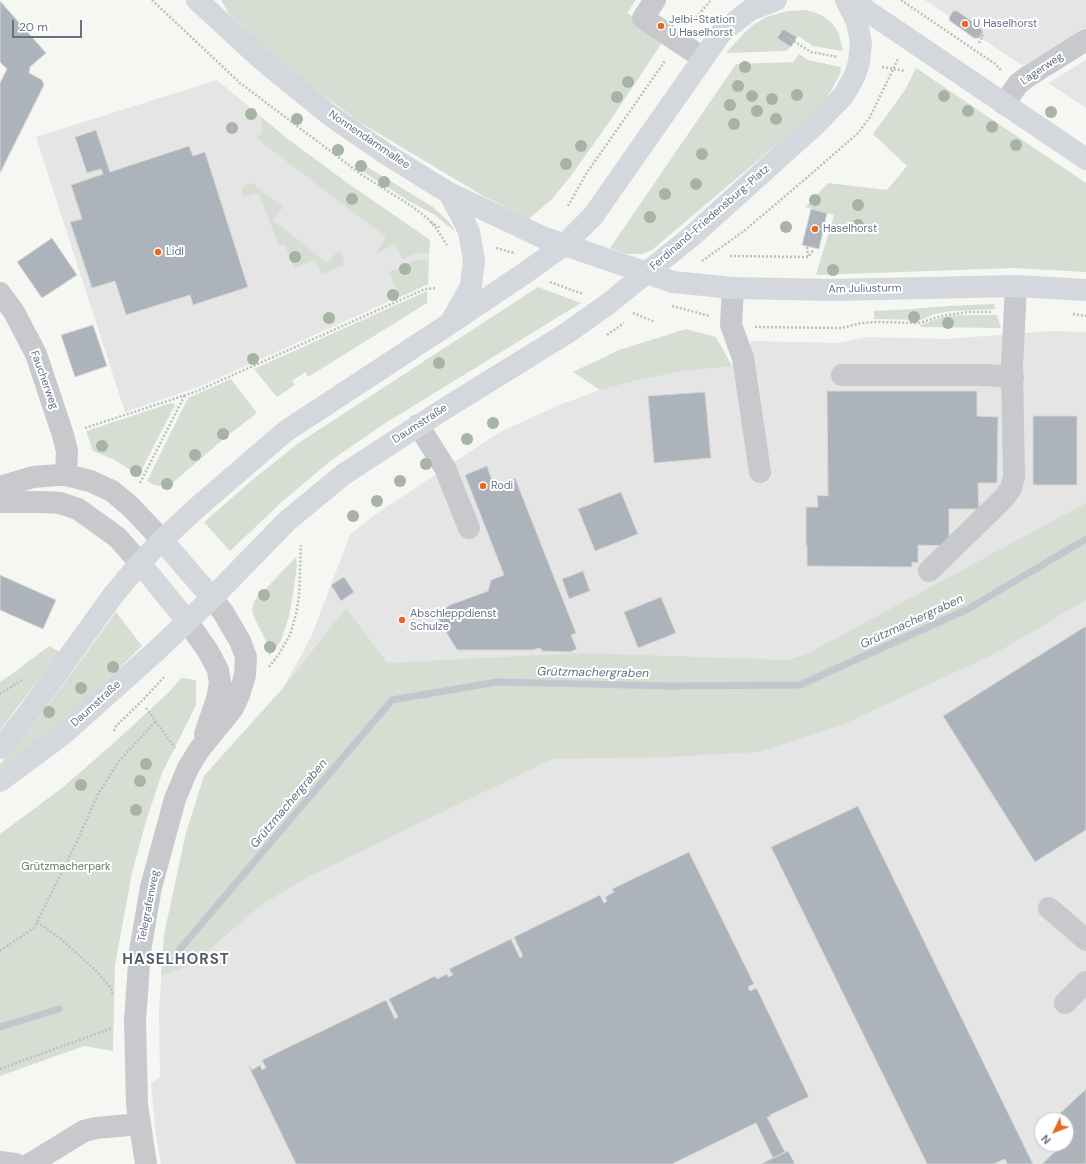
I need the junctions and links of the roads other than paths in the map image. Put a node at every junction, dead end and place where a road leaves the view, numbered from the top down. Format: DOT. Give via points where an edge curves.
graph roads {
  1 [pos="197,0"];
  2 [pos="655,0"];
  3 [pos="776,0"];
  4 [pos="846,0"];
  5 [pos="852,0"];
  6 [pos="1086,40"];
  7 [pos="703,58"];
  8 [pos="1004,104"];
  9 [pos="1086,159"];
  10 [pos="449,193"];
  11 [pos="564,245"];
  12 [pos="646,273"];
  13 [pos="1016,286"];
  14 [pos="733,288"];
  15 [pos="1086,290"];
  16 [pos="0,293"];
  17 [pos="449,324"];
  18 [pos="842,375"];
  19 [pos="1013,377"];
  20 [pos="418,425"];
  21 [pos="760,472"];
  22 [pos="66,475"];
  23 [pos="0,487"];
  24 [pos="0,502"];
  25 [pos="469,528"];
  26 [pos="162,540"];
  27 [pos="140,562"];
  28 [pos="929,571"];
  29 [pos="212,598"];
  30 [pos="187,621"];
  31 [pos="0,748"];
  32 [pos="194,759"];
  33 [pos="0,781"];
  34 [pos="1049,908"];
  35 [pos="1086,940"];
  36 [pos="1086,982"];
  37 [pos="1065,1003"];
  38 [pos="140,1124"];
  39 [pos="0,1162"];
  40 [pos="15,1164"];
  41 [pos="29,1164"];
  42 [pos="146,1164"];
  1 -- 10 [label="main road, Nonnendammallee" via="262,59 331,116"];
  2 -- 7 [label="street" via="643,18"];
  3 -- 7 [label="main road" via="750,10 722,33"];
  4 -- 12 [label="main road, Ferdinand-Friedensburg-Platz" via="857,22 861,43 855,75 844,95 781,156"];
  5 -- 8 [label="main road"];
  6 -- 8 [label="street, Lagerweg" via="1027,76"];
  7 -- 11 [label="main road" via="593,216"];
  8 -- 9 [label="main road"];
  10 -- 11 [label="main road, Nonnendammallee"];
  10 -- 17 [label="main road" via="464,221 474,260 471,286"];
  11 -- 12 [label="main road, Ferdinand-Friedensburg-Platz"];
  11 -- 17 [label="main road"];
  12 -- 14 [label="main road, Am Juliusturm" via="673,282"];
  12 -- 20 [label="main road, Daumstraße" via="567,333"];
  13 -- 14 [label="main road, Am Juliusturm" via="834,290"];
  13 -- 15 [label="main road, Am Juliusturm"];
  13 -- 19 [label="street"];
  14 -- 21 [label="street" via="731,325 744,358"];
  16 -- 22 [label="street, Faucherweg" via="14,312 36,354 67,451"];
  17 -- 26 [label="main road" via="286,431"];
  18 -- 19 [label="street" via="986,374"];
  19 -- 28 [label="street" via="1014,477 1011,488 1005,497"];
  20 -- 25 [label="street" via="446,468"];
  20 -- 29 [label="main road, Daumstraße" via="344,474 287,521"];
  22 -- 23 [label="street" via="33,477"];
  22 -- 26 [label="street" via="90,481 112,491"];
  24 -- 27 [label="street" via="60,503 78,509 117,537"];
  26 -- 27 [label="main road"];
  26 -- 29 [label="main road"];
  27 -- 30 [label="main road"];
  27 -- 31 [label="main road"];
  29 -- 30 [label="main road, Daumstraße"];
  29 -- 32 [label="street, Telegrafenweg" via="240,641 246,657 245,675 233,708"];
  30 -- 32 [label="street, Telegrafenweg" via="218,670 220,683 217,699"];
  30 -- 33 [label="main road, Daumstraße" via="61,736"];
  32 -- 38 [label="street, Telegrafenweg" via="175,799 151,887 140,951 135,1020 137,1105"];
  34 -- 35 [label="street"];
  36 -- 37 [label="street"];
  38 -- 41 [label="street" via="84,1131"];
  38 -- 42 [label="street, Telegrafenweg"];
  39 -- 40 [label="street"];
}
